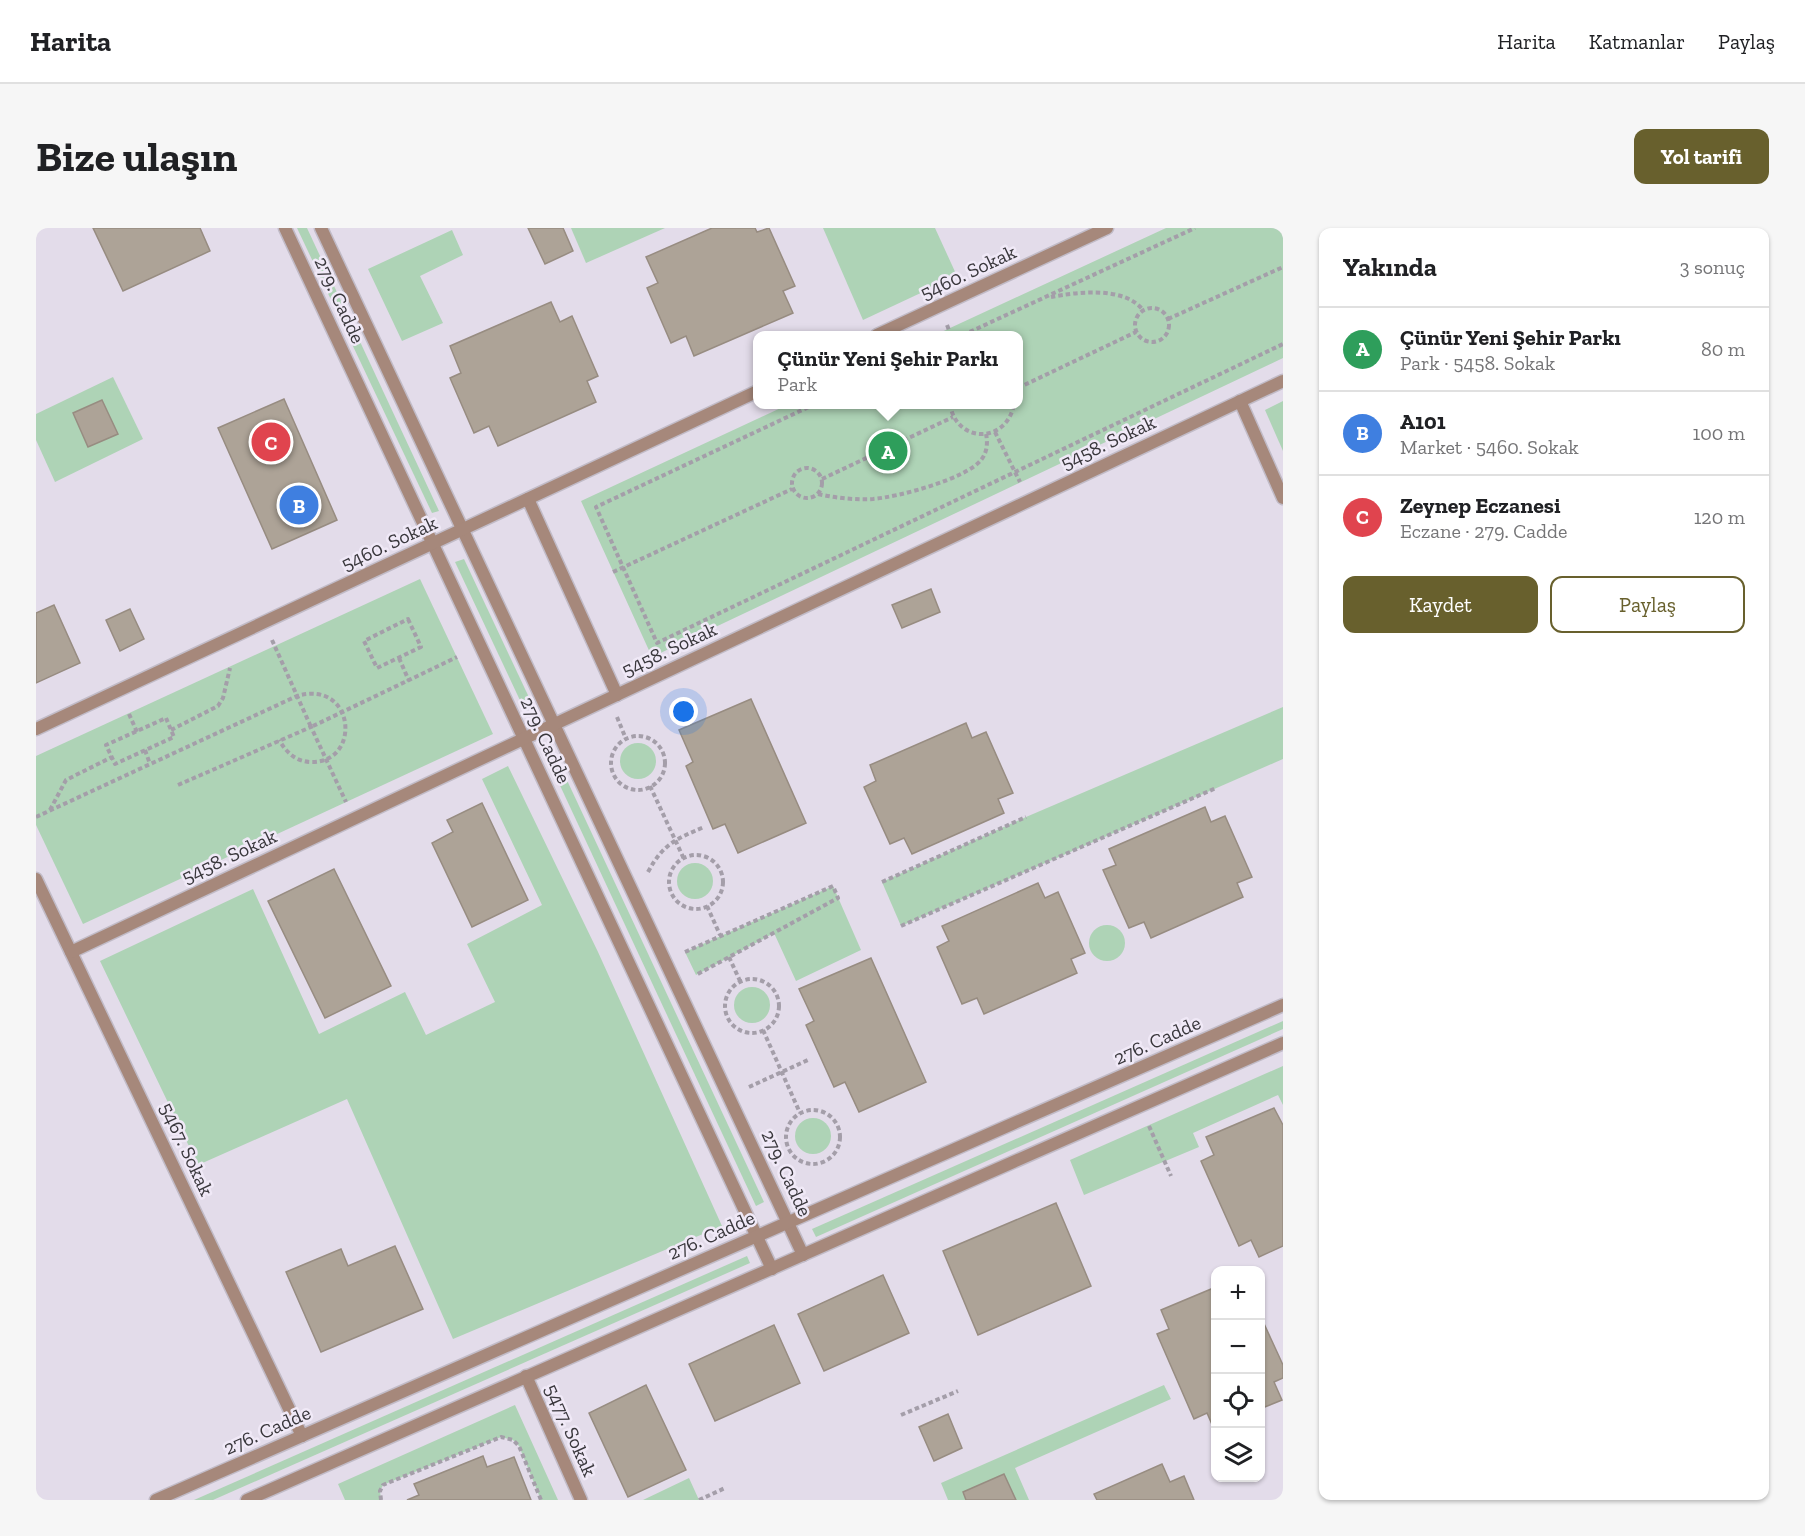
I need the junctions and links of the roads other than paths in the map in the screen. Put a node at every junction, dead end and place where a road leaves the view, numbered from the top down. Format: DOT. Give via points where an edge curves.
graph roads {
  1 [pos="285,228"];
  2 [pos="321,228"];
  3 [pos="1107,228"];
  4 [pos="888,331"];
  5 [pos="1283,381"];
  6 [pos="753,394"];
  7 [pos="1240,401"];
  8 [pos="1283,498"];
  9 [pos="528,499"];
  10 [pos="463,529"];
  11 [pos="433,544"];
  12 [pos="617,695"];
  13 [pos="554,724"];
  14 [pos="36,729"];
  15 [pos="524,739"];
  16 [pos="36,879"];
  17 [pos="71,952"];
  18 [pos="1283,1005"];
  19 [pos="1283,1043"];
  20 [pos="788,1222"];
  21 [pos="756,1236"];
  22 [pos="803,1255"];
  23 [pos="772,1269"];
  24 [pos="526,1376"];
  25 [pos="302,1436"];
  26 [pos="156,1500"];
  27 [pos="247,1500"];
  28 [pos="581,1500"];
  1 -- 11 [label="street, 279. Cadde"];
  2 -- 10 [label="street, 279. Cadde"];
  3 -- 4 [label="street, 5460. Sokak"];
  5 -- 7 [label="street, 5458. Sokak"];
  6 -- 9 [label="street, 5460. Sokak"];
  7 -- 8 [label="street"];
  7 -- 12 [label="street, 5458. Sokak"];
  9 -- 10 [label="street, 5460. Sokak"];
  9 -- 12 [label="street"];
  10 -- 11 [label="street, 5460. Sokak"];
  10 -- 13 [label="street, 279. Cadde"];
  11 -- 14 [label="street, 5460. Sokak"];
  11 -- 15 [label="street, 279. Cadde"];
  12 -- 13 [label="street, 5458. Sokak"];
  13 -- 15 [label="street, 5458. Sokak"];
  13 -- 20 [label="street, 279. Cadde"];
  15 -- 17 [label="street, 5458. Sokak"];
  15 -- 21 [label="street, 279. Cadde"];
  16 -- 17 [label="street, 5467. Sokak"];
  17 -- 25 [label="street, 5467. Sokak"];
  18 -- 20 [label="street, 276. Cadde"];
  19 -- 22 [label="street"];
  20 -- 21 [label="street, 276. Cadde"];
  20 -- 22 [label="street, 279. Cadde"];
  21 -- 23 [label="street, 279. Cadde"];
  21 -- 25 [label="street, 276. Cadde"];
  22 -- 23 [label="street"];
  23 -- 24 [label="street"];
  24 -- 27 [label="street"];
  24 -- 28 [label="street, 5477. Sokak"];
  25 -- 26 [label="street, 276. Cadde"];
}
